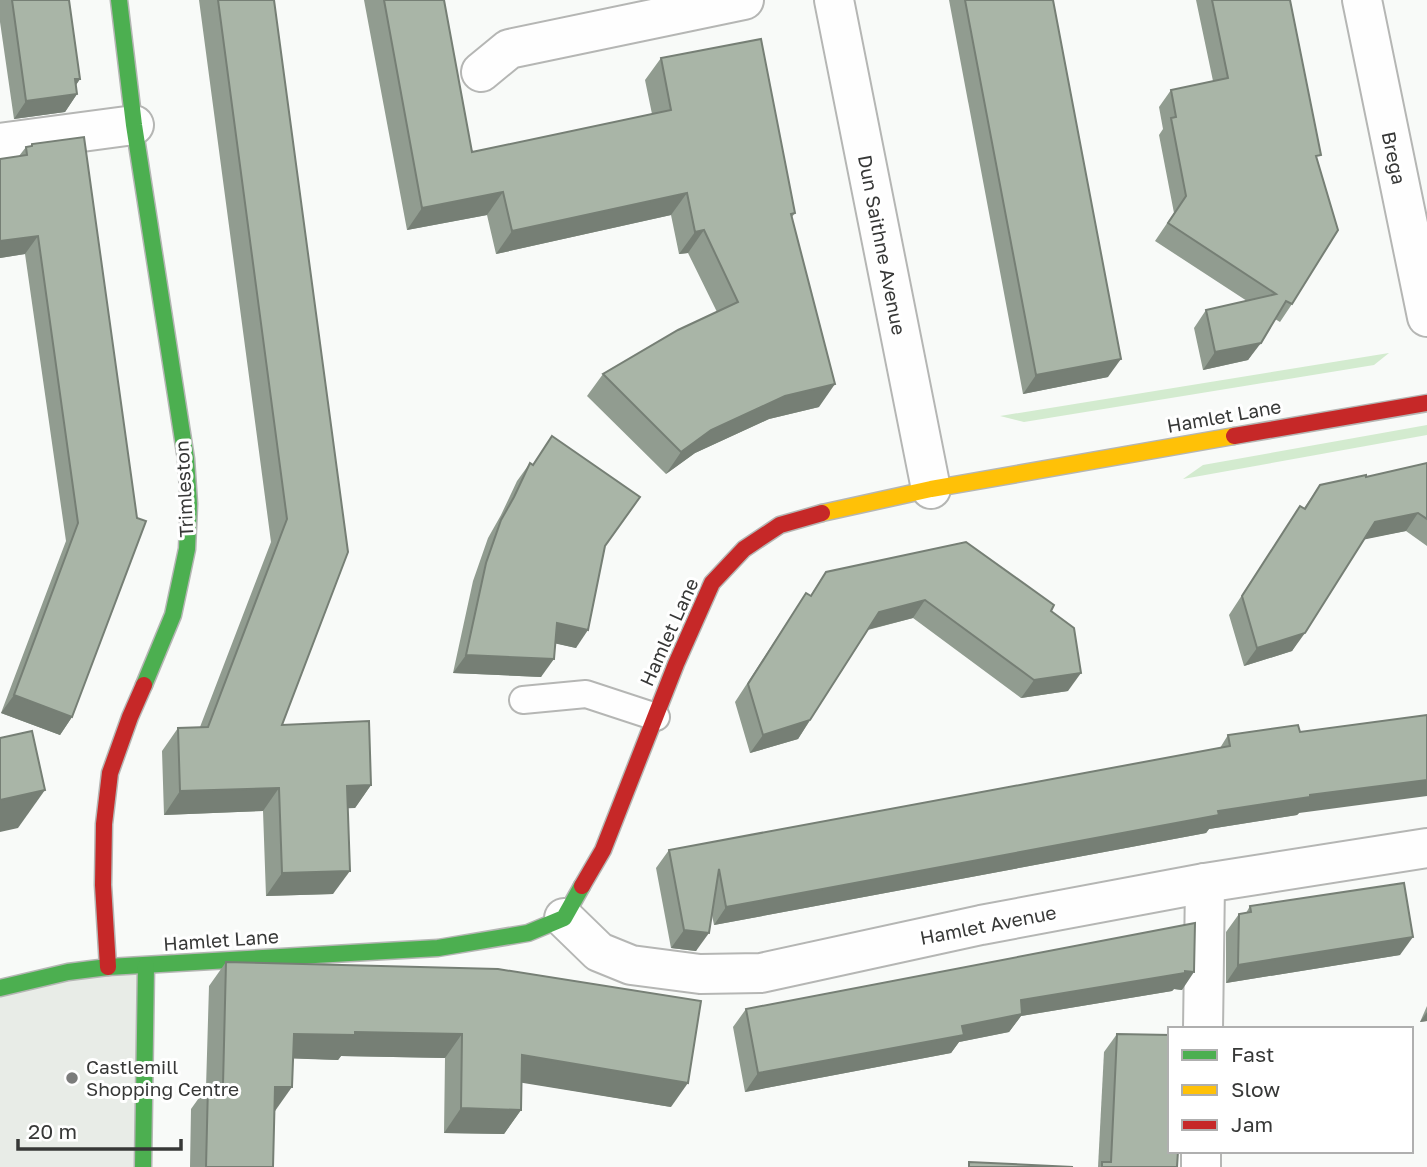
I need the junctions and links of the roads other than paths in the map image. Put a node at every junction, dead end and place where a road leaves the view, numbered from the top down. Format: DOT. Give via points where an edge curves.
graph roads {
  1 [pos="119,0"];
  2 [pos="744,0"];
  3 [pos="834,0"];
  4 [pos="1362,0"];
  5 [pos="481,72"];
  6 [pos="134,125"];
  7 [pos="0,143"];
  8 [pos="1427,317"];
  9 [pos="1427,402"];
  10 [pos="931,489"];
  11 [pos="523,700"];
  12 [pos="656,717"];
  13 [pos="1427,848"];
  14 [pos="1205,883"];
  15 [pos="564,918"];
  16 [pos="146,966"];
  17 [pos="108,967"];
  18 [pos="0,988"];
  19 [pos="1203,1027"];
  20 [pos="143,1167"];
  1 -- 6 [label="street, Trimleston"];
  2 -- 5 [label="street" via="509,49"];
  3 -- 10 [label="street, Dun Saithne Avenue"];
  4 -- 8 [label="street, Brega"];
  6 -- 7 [label="street"];
  6 -- 17 [label="street, Trimleston" via="189,504 187,549 173,615 110,773 103,885"];
  9 -- 10 [label="street, Hamlet Lane"];
  10 -- 12 [label="street, Hamlet Lane" via="780,525 744,549 712,583"];
  11 -- 12 [label="lane" via="586,694"];
  12 -- 15 [label="street, Hamlet Lane" via="603,850"];
  13 -- 14 [label="street, Hamlet Avenue"];
  14 -- 15 [label="street, Hamlet Avenue" via="761,972 700,974 631,965 599,952"];
  14 -- 19 [label="street"];
  15 -- 16 [label="street, Hamlet Lane" via="527,933 438,948"];
  16 -- 17 [label="street, Hamlet Lane"];
  16 -- 20 [label="street, Hamlet Lane"];
  17 -- 18 [label="street, Hamlet Lane"];
}
